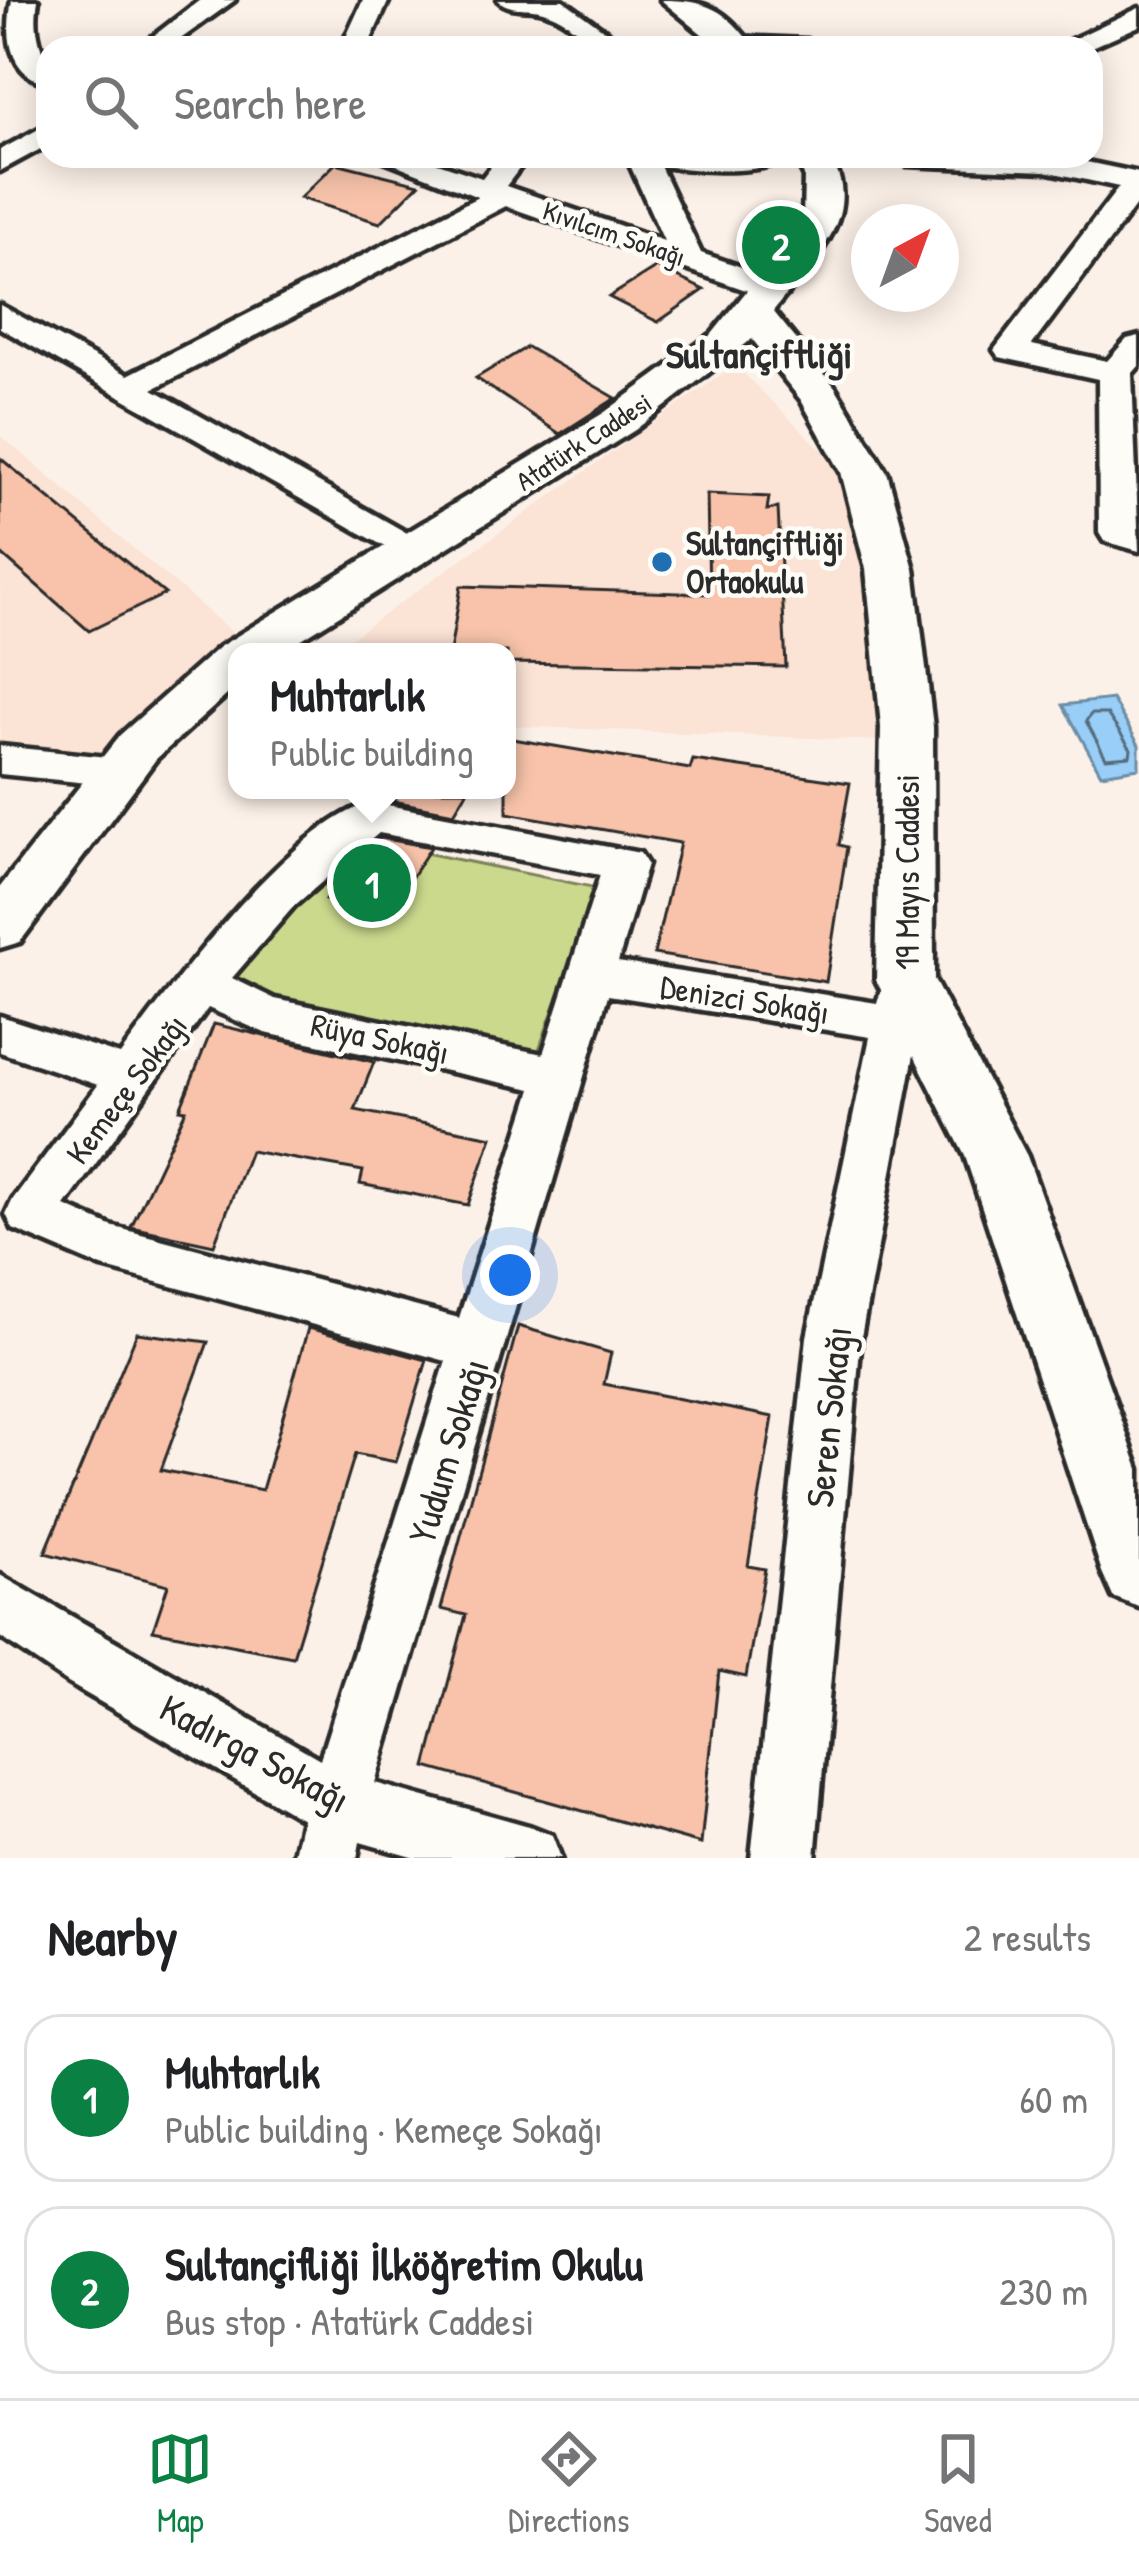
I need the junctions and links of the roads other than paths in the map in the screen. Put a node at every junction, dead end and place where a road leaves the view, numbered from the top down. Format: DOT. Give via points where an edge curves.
graph roads {
  1 [pos="25,0"];
  2 [pos="222,0"];
  3 [pos="376,0"];
  4 [pos="511,0"];
  5 [pos="676,0"];
  6 [pos="1139,16"];
  7 [pos="166,36"];
  8 [pos="360,36"];
  9 [pos="599,36"];
  10 [pos="726,36"];
  11 [pos="1094,36"];
  12 [pos="36,66"];
  13 [pos="36,141"];
  14 [pos="0,162"];
  15 [pos="424,168"];
  16 [pos="508,168"];
  17 [pos="650,168"];
  18 [pos="818,168"];
  19 [pos="1073,168"];
  20 [pos="1139,182"];
  21 [pos="496,193"];
  22 [pos="688,259"];
  23 [pos="762,300"];
  24 [pos="0,315"];
  25 [pos="1127,359"];
  26 [pos="128,388"];
  27 [pos="1139,540"];
  28 [pos="410,550"];
  29 [pos="260,643"];
  30 [pos="228,667"];
  31 [pos="0,760"];
  32 [pos="117,772"];
  33 [pos="625,864"];
  34 [pos="0,927"];
  35 [pos="591,975"];
  36 [pos="204,985"];
  37 [pos="901,1002"];
  38 [pos="0,1034"];
  39 [pos="562,1076"];
  40 [pos="134,1078"];
  41 [pos="481,1347"];
  42 [pos="1139,1572"];
  43 [pos="0,1603"];
  44 [pos="331,1831"];
  45 [pos="529,1858"];
  46 [pos="783,1858"];
  1 -- 12 [label="street" via="21,43"];
  2 -- 7 [label="street"];
  3 -- 8 [label="street"];
  4 -- 9 [label="street" via="552,4"];
  5 -- 10 [label="street"];
  6 -- 11 [label="street"];
  13 -- 14 [label="street"];
  15 -- 21 [label="street, Kıvılcım Sokağı"];
  16 -- 21 [label="street"];
  17 -- 22 [label="street"];
  18 -- 23 [label="street, Atatürk Caddesi" via="822,222"];
  19 -- 20 [label="street"];
  20 -- 25 [label="street" via="1011,350"];
  21 -- 22 [label="street, Kıvılcım Sokağı"];
  21 -- 26 [label="street"];
  22 -- 23 [label="street, Kıvılcım Sokağı"];
  23 -- 28 [label="street, Atatürk Caddesi" via="727,343 620,421"];
  23 -- 37 [label="street, 19 Mayıs Caddesi" via="864,472 890,569 907,727"];
  24 -- 26 [label="street"];
  25 -- 27 [label="street" via="1117,533"];
  26 -- 28 [label="street"];
  28 -- 29 [label="street, Atatürk Caddesi"];
  30 -- 32 [label="street"];
  31 -- 32 [label="street"];
  32 -- 34 [label="street"];
  33 -- 35 [label="street, Yudum Sokağı"];
  33 -- 36 [label="street, Kemeçe Sokağı" via="372,817 302,868"];
  35 -- 37 [label="street, Denizci Sokağı"];
  35 -- 39 [label="street, Yudum Sokağı"];
  36 -- 39 [label="street, Rüya Sokağı" via="265,1015"];
  36 -- 40 [label="street, Kemeçe Sokağı"];
  37 -- 42 [label="street, 19 Mayıs Caddesi" via="996,1156"];
  37 -- 46 [label="street, Seren Sokağı" via="834,1337"];
  38 -- 40 [label="street"];
  39 -- 41 [label="street, Yudum Sokağı"];
  40 -- 41 [label="street, Kemeçe Sokağı" via="31,1214 102,1245"];
  41 -- 44 [label="street, Yudum Sokağı"];
  43 -- 44 [label="street, Kadırga Sokağı"];
  44 -- 45 [label="street, Kadırga Sokağı"];
}
